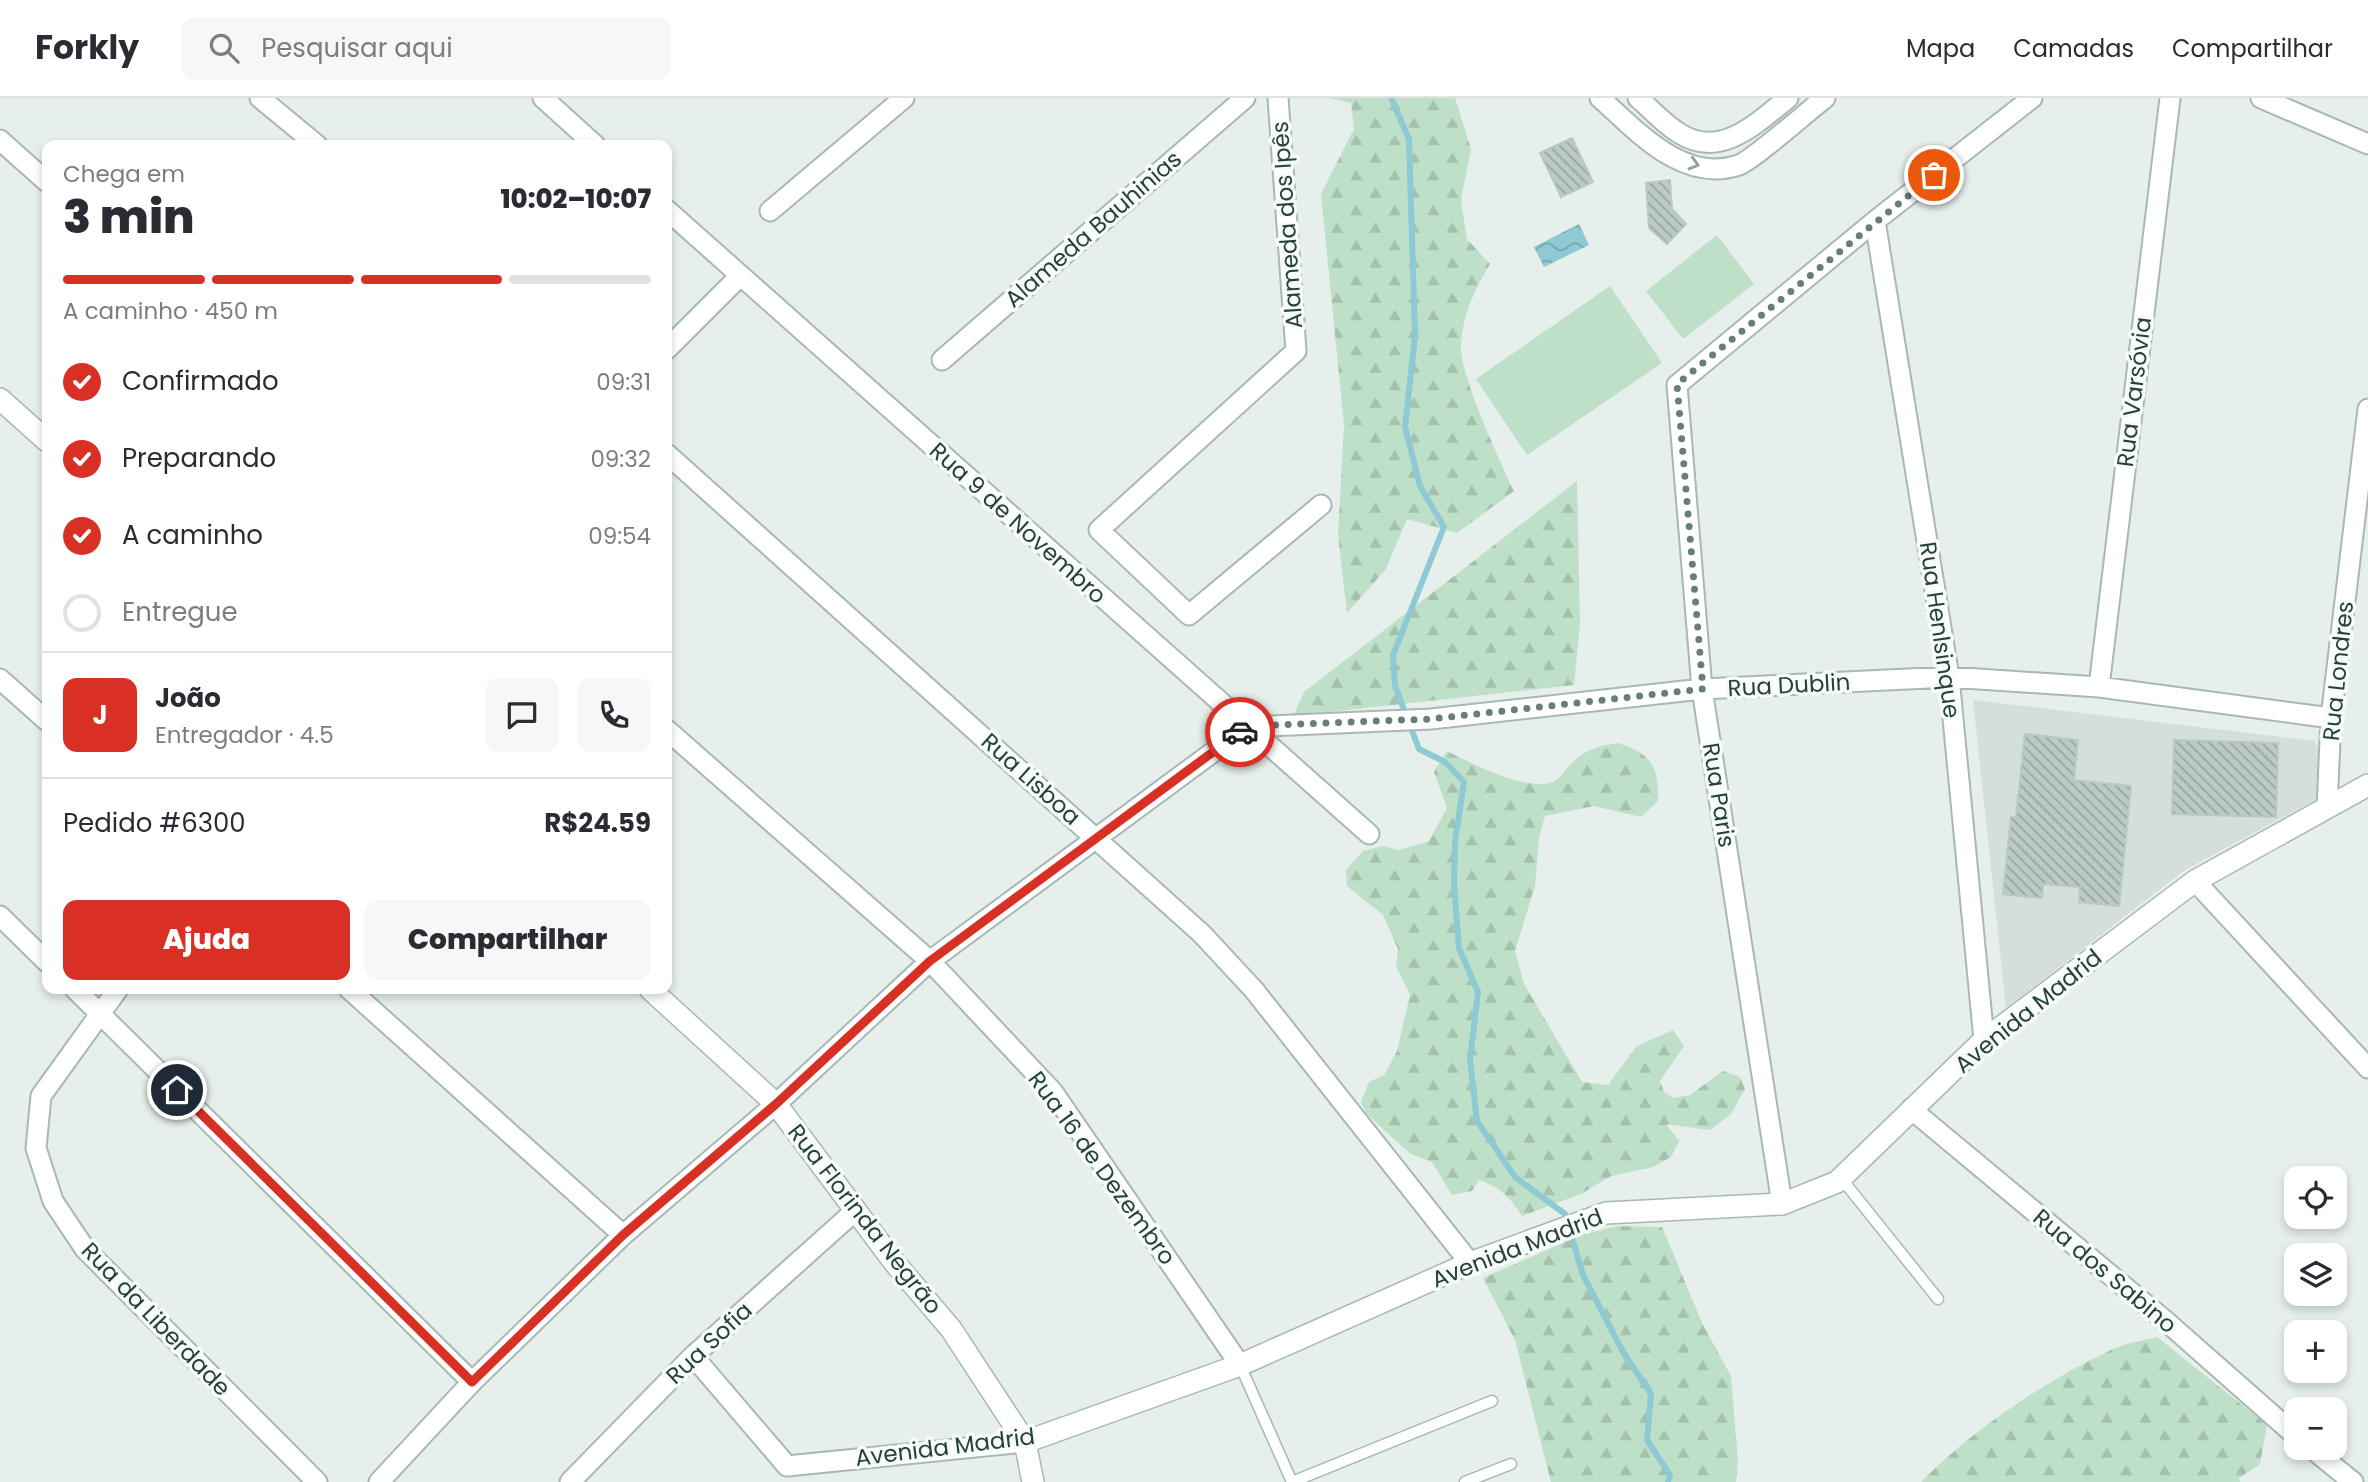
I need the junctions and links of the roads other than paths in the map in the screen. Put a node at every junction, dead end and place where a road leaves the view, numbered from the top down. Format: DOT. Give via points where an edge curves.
graph roads {
  1 [pos="261,98"];
  2 [pos="543,98"];
  3 [pos="904,98"];
  4 [pos="1245,98"];
  5 [pos="1278,98"];
  6 [pos="1600,98"];
  7 [pos="1638,98"];
  8 [pos="1788,98"];
  9 [pos="1825,98"];
  10 [pos="2032,98"];
  11 [pos="2170,98"];
  12 [pos="2261,98"];
  13 [pos="1680,134"];
  14 [pos="0,140"];
  15 [pos="311,140"];
  16 [pos="589,140"];
  17 [pos="1730,140"];
  18 [pos="2368,144"];
  19 [pos="1659,150"];
  20 [pos="1740,165"];
  21 [pos="42,178"];
  22 [pos="770,211"];
  23 [pos="672,215"];
  24 [pos="1875,221"];
  25 [pos="740,276"];
  26 [pos="672,344"];
  27 [pos="942,360"];
  28 [pos="0,399"];
  29 [pos="2368,409"];
  30 [pos="42,437"];
  31 [pos="672,458"];
  32 [pos="1321,505"];
  33 [pos="1949,677"];
  34 [pos="0,679"];
  35 [pos="2099,687"];
  36 [pos="1703,689"];
  37 [pos="42,717"];
  38 [pos="2331,718"];
  39 [pos="1247,726"];
  40 [pos="672,734"];
  41 [pos="2368,785"];
  42 [pos="2327,808"];
  43 [pos="1369,834"];
  44 [pos="1098,839"];
  45 [pos="2195,881"];
  46 [pos="0,916"];
  47 [pos="42,957"];
  48 [pos="930,961"];
  49 [pos="80,994"];
  50 [pos="114,994"];
  51 [pos="355,994"];
  52 [pos="655,994"];
  53 [pos="99,1012"];
  54 [pos="1984,1040"];
  55 [pos="2368,1068"];
  56 [pos="776,1104"];
  57 [pos="1911,1109"];
  58 [pos="1841,1177"];
  59 [pos="1782,1204"];
  60 [pos="855,1211"];
  61 [pos="623,1235"];
  62 [pos="1469,1264"];
  63 [pos="1938,1299"];
  64 [pos="693,1356"];
  65 [pos="1240,1365"];
  66 [pos="472,1382"];
  67 [pos="1492,1401"];
  68 [pos="2284,1425"];
  69 [pos="1025,1442"];
  70 [pos="2326,1460"];
  71 [pos="1511,1464"];
  72 [pos="317,1482"];
  73 [pos="379,1482"];
  74 [pos="570,1482"];
  75 [pos="1033,1482"];
  76 [pos="1292,1482"];
  77 [pos="1465,1482"];
  78 [pos="2353,1482"];
  1 -- 15 [label="street"];
  2 -- 16 [label="street"];
  3 -- 22 [label="street"];
  4 -- 27 [label="street, Alameda Bauhinias"];
  5 -- 32 [label="street, Alameda dos Ipês" via="1296,351 1099,530 1189,615"];
  6 -- 19 [label="street"];
  7 -- 13 [label="street"];
  8 -- 17 [label="street"];
  9 -- 20 [label="street"];
  10 -- 24 [label="street"];
  11 -- 35 [label="street, Rua Varsóvia"];
  12 -- 18 [label="street"];
  13 -- 17 [label="street" via="1704,143"];
  13 -- 19 [label="street"];
  14 -- 21 [label="street"];
  17 -- 20 [label="street"];
  19 -- 20 [label="street, one-way" via="1699,168"];
  23 -- 25 [label="street, Rua 9 de Novembro"];
  24 -- 33 [label="street, Rua Henlsinque"];
  24 -- 36 [label="street, Rua Paris" via="1677,384"];
  25 -- 26 [label="street"];
  25 -- 39 [label="street, Rua 9 de Novembro"];
  28 -- 30 [label="street"];
  29 -- 38 [label="street, Rua Londres"];
  31 -- 44 [label="street, Rua Lisboa"];
  33 -- 35 [label="street, Rua Dublin"];
  33 -- 36 [label="street, Rua Dublin"];
  33 -- 54 [label="street, Rua Henlsinque"];
  34 -- 37 [label="street"];
  35 -- 38 [label="street, Rua Dublin"];
  36 -- 39 [label="street, Rua Dublin" via="1431,719"];
  36 -- 59 [label="street, Rua Paris"];
  38 -- 42 [label="street, Rua Londres"];
  39 -- 43 [label="street, Rua 9 de Novembro"];
  39 -- 44 [label="street"];
  40 -- 48 [label="street, Rua 16 de Dezembro"];
  41 -- 42 [label="street, Avenida Madrid"];
  42 -- 45 [label="street, Avenida Madrid"];
  44 -- 48 [label="street"];
  44 -- 62 [label="street, Rua Lisboa" via="1202,934 1254,990"];
  45 -- 54 [label="street, Avenida Madrid"];
  45 -- 55 [label="street"];
  46 -- 47 [label="street"];
  48 -- 56 [label="street"];
  48 -- 65 [label="street, Rua 16 de Dezembro" via="1053,1092"];
  49 -- 53 [label="street"];
  50 -- 53 [label="street, Rua da Liberdade"];
  51 -- 61 [label="street"];
  52 -- 56 [label="street, Rua Florinda Negrão"];
  53 -- 66 [label="street"];
  53 -- 72 [label="street, Rua da Liberdade" via="41,1096 36,1147 52,1201 85,1249"];
  54 -- 57 [label="street, Avenida Madrid"];
  56 -- 60 [label="street, Rua Florinda Negrão"];
  56 -- 61 [label="street"];
  57 -- 58 [label="street, Avenida Madrid"];
  57 -- 68 [label="street, Rua dos Sabino"];
  58 -- 59 [label="street, Avenida Madrid"];
  58 -- 63 [label="lane"];
  59 -- 62 [label="street, Avenida Madrid" via="1606,1213"];
  60 -- 64 [label="street, Rua Sofia"];
  60 -- 69 [label="street, Rua Florinda Negrão" via="951,1328"];
  61 -- 66 [label="street"];
  62 -- 65 [label="street, Avenida Madrid"];
  64 -- 69 [label="street, Avenida Madrid" via="787,1466"];
  64 -- 74 [label="street, Rua Sofia"];
  65 -- 69 [label="street, Avenida Madrid"];
  65 -- 76 [label="lane"];
  66 -- 73 [label="street"];
  67 -- 76 [label="lane"];
  69 -- 75 [label="street, Rua Florinda Negrão"];
  70 -- 78 [label="street"];
  71 -- 77 [label="lane"];
}
